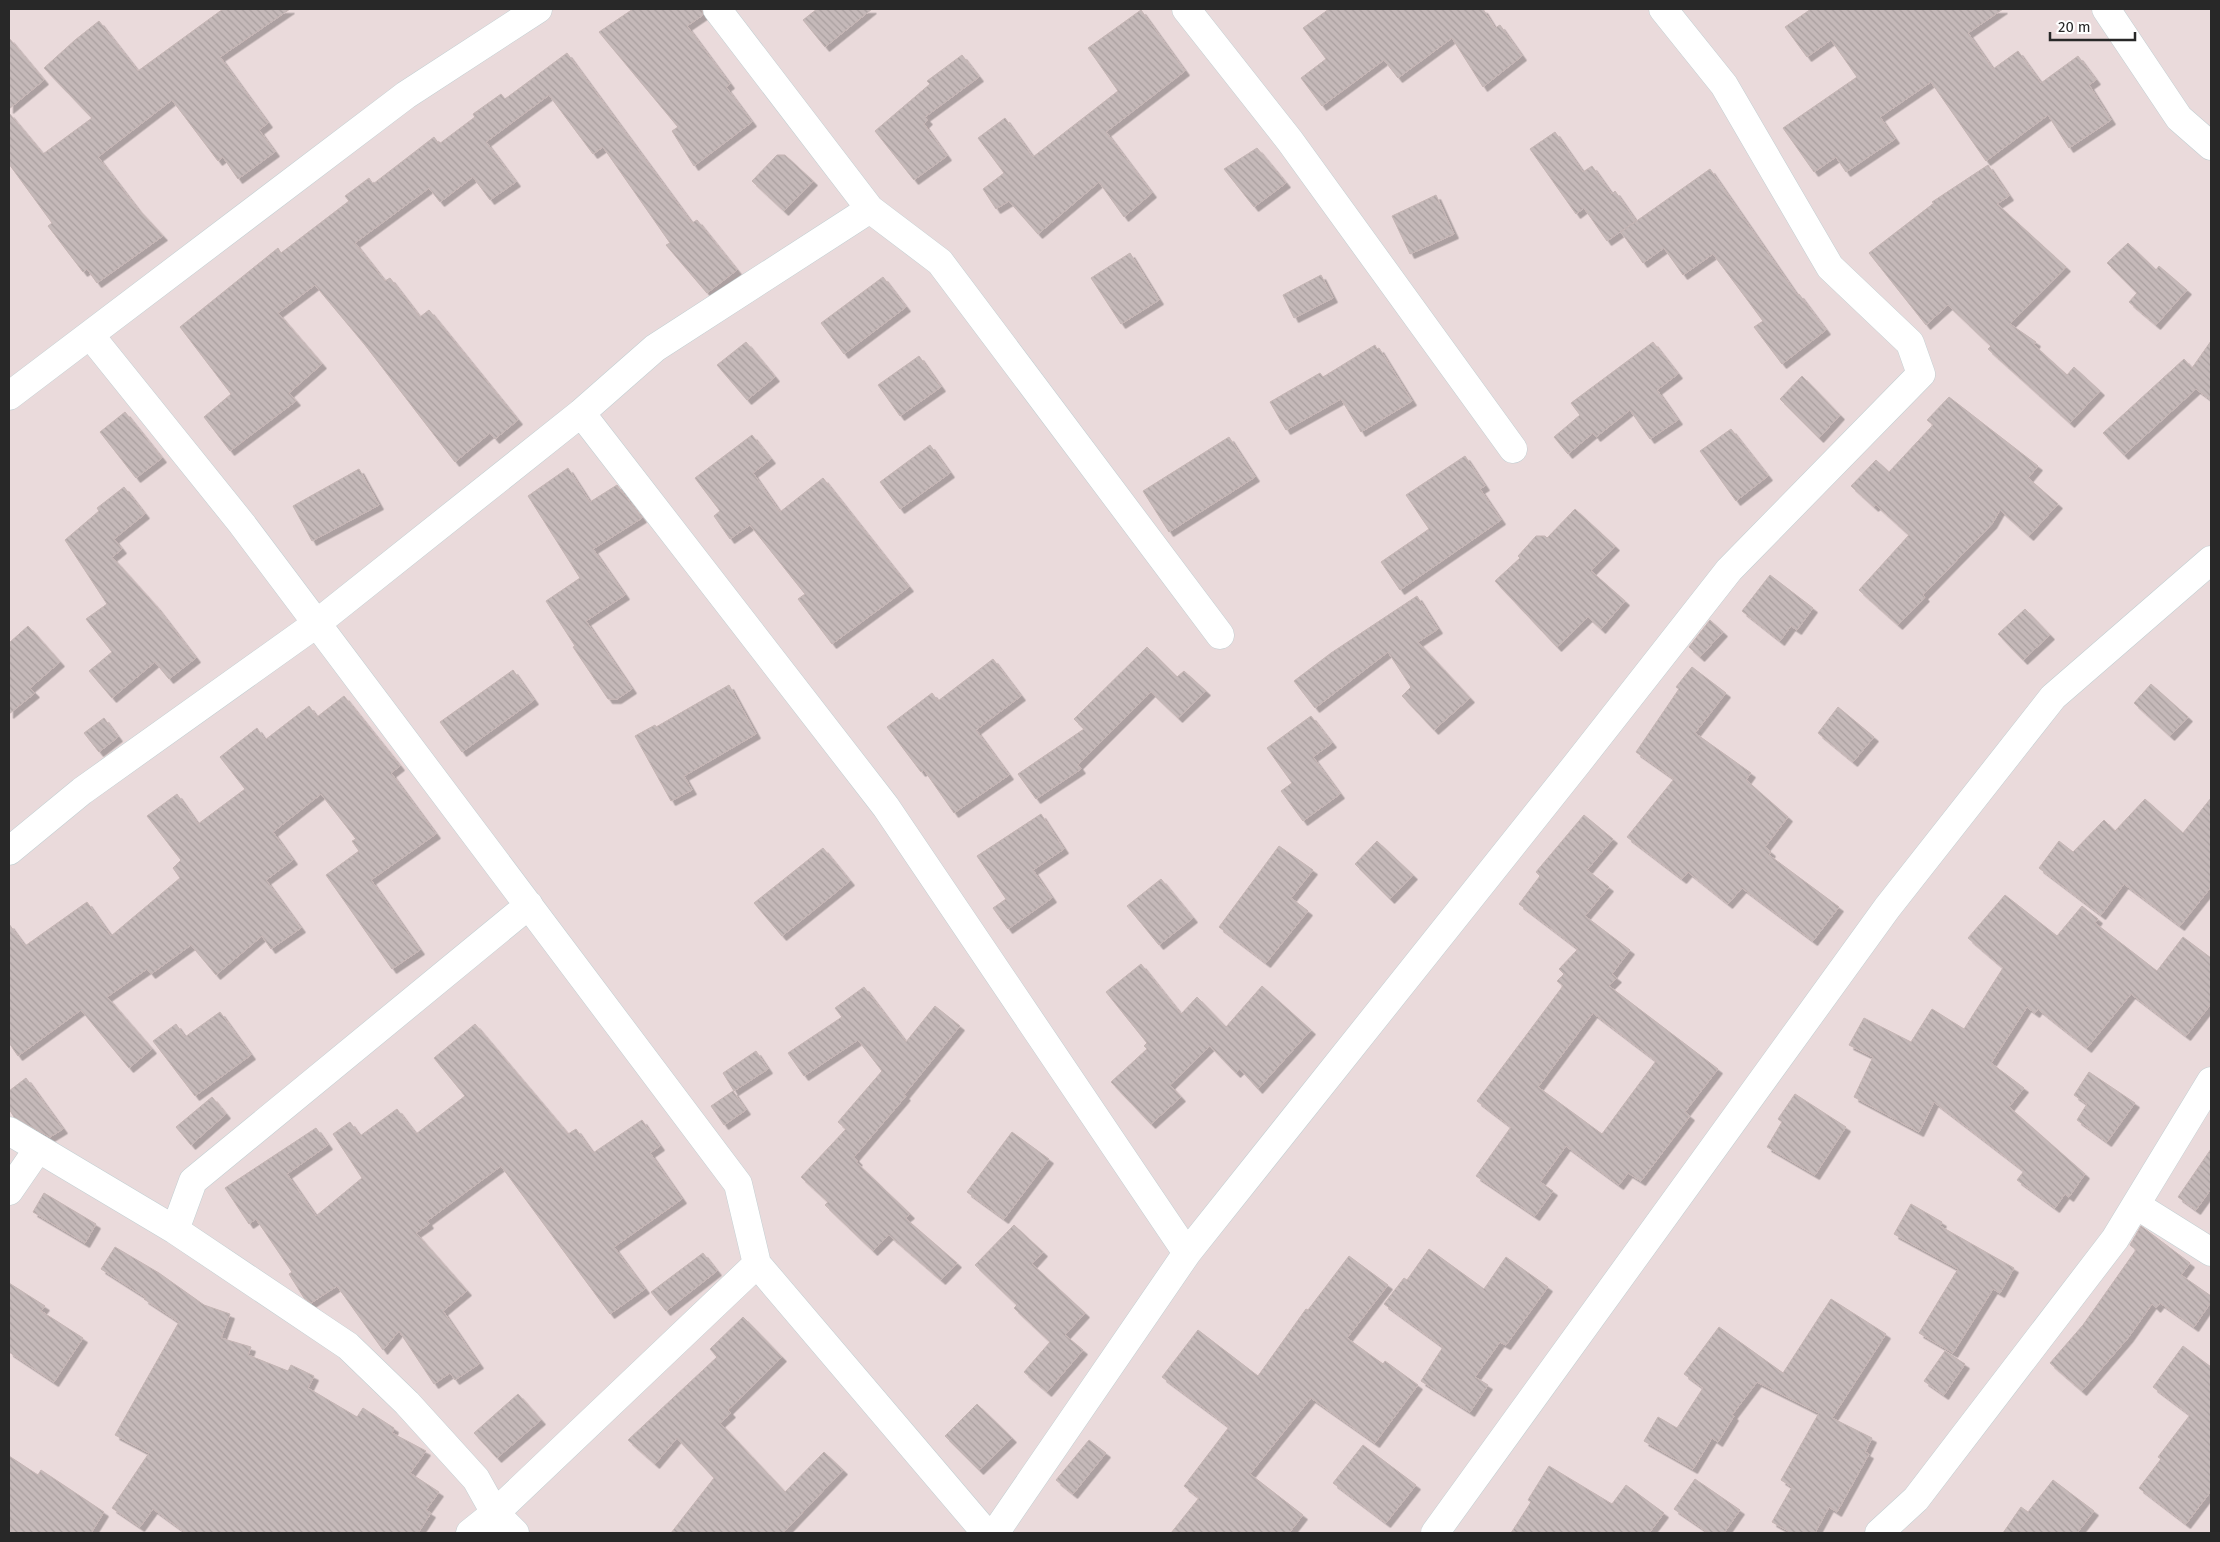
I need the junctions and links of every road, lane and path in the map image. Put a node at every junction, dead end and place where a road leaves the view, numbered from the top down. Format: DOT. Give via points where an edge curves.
graph roads {
  1 [pos="538,9"];
  2 [pos="717,9"];
  3 [pos="1186,9"];
  4 [pos="1663,9"];
  5 [pos="2106,9"];
  6 [pos="2211,146"];
  7 [pos="870,209"];
  8 [pos="90,335"];
  9 [pos="9,396"];
  10 [pos="581,413"];
  11 [pos="1513,449"];
  12 [pos="2211,560"];
  13 [pos="316,624"];
  14 [pos="1220,635"];
  15 [pos="9,851"];
  16 [pos="529,904"];
  17 [pos="2211,1081"];
  18 [pos="9,1131"];
  19 [pos="38,1148"];
  20 [pos="9,1191"];
  21 [pos="2136,1205"];
  22 [pos="175,1230"];
  23 [pos="2211,1252"];
  24 [pos="1187,1253"];
  25 [pos="757,1264"];
  26 [pos="495,1513"];
  27 [pos="470,1533"];
  28 [pos="514,1533"];
  29 [pos="986,1533"];
  30 [pos="995,1533"];
  31 [pos="1435,1533"];
  32 [pos="1879,1533"];
  1 -- 8 [label="street" via="406,95"];
  2 -- 7 [label="street"];
  3 -- 11 [label="street" via="1290,141"];
  4 -- 24 [label="street" via="1724,85 1830,266 1910,343 1921,374 1729,570"];
  5 -- 6 [label="street" via="2179,118"];
  7 -- 10 [label="street" via="655,348"];
  7 -- 14 [label="street" via="940,262"];
  8 -- 9 [label="street"];
  8 -- 13 [label="street" via="242,524"];
  10 -- 13 [label="street"];
  10 -- 24 [label="street" via="886,808"];
  12 -- 31 [label="street" via="2047,704 1887,908"];
  13 -- 15 [label="street" via="82,791"];
  13 -- 16 [label="street"];
  16 -- 22 [label="street" via="193,1181"];
  16 -- 25 [label="street" via="738,1184"];
  17 -- 21 [label="street"];
  18 -- 19 [label="street"];
  19 -- 20 [label="street"];
  19 -- 22 [label="street"];
  21 -- 23 [label="street"];
  21 -- 32 [label="street" via="2115,1239 1916,1499"];
  22 -- 26 [label="street" via="348,1346 407,1403 476,1479"];
  24 -- 30 [label="street"];
  25 -- 26 [label="street"];
  25 -- 29 [label="street"];
  26 -- 27 [label="street"];
  26 -- 28 [label="street"];
}
